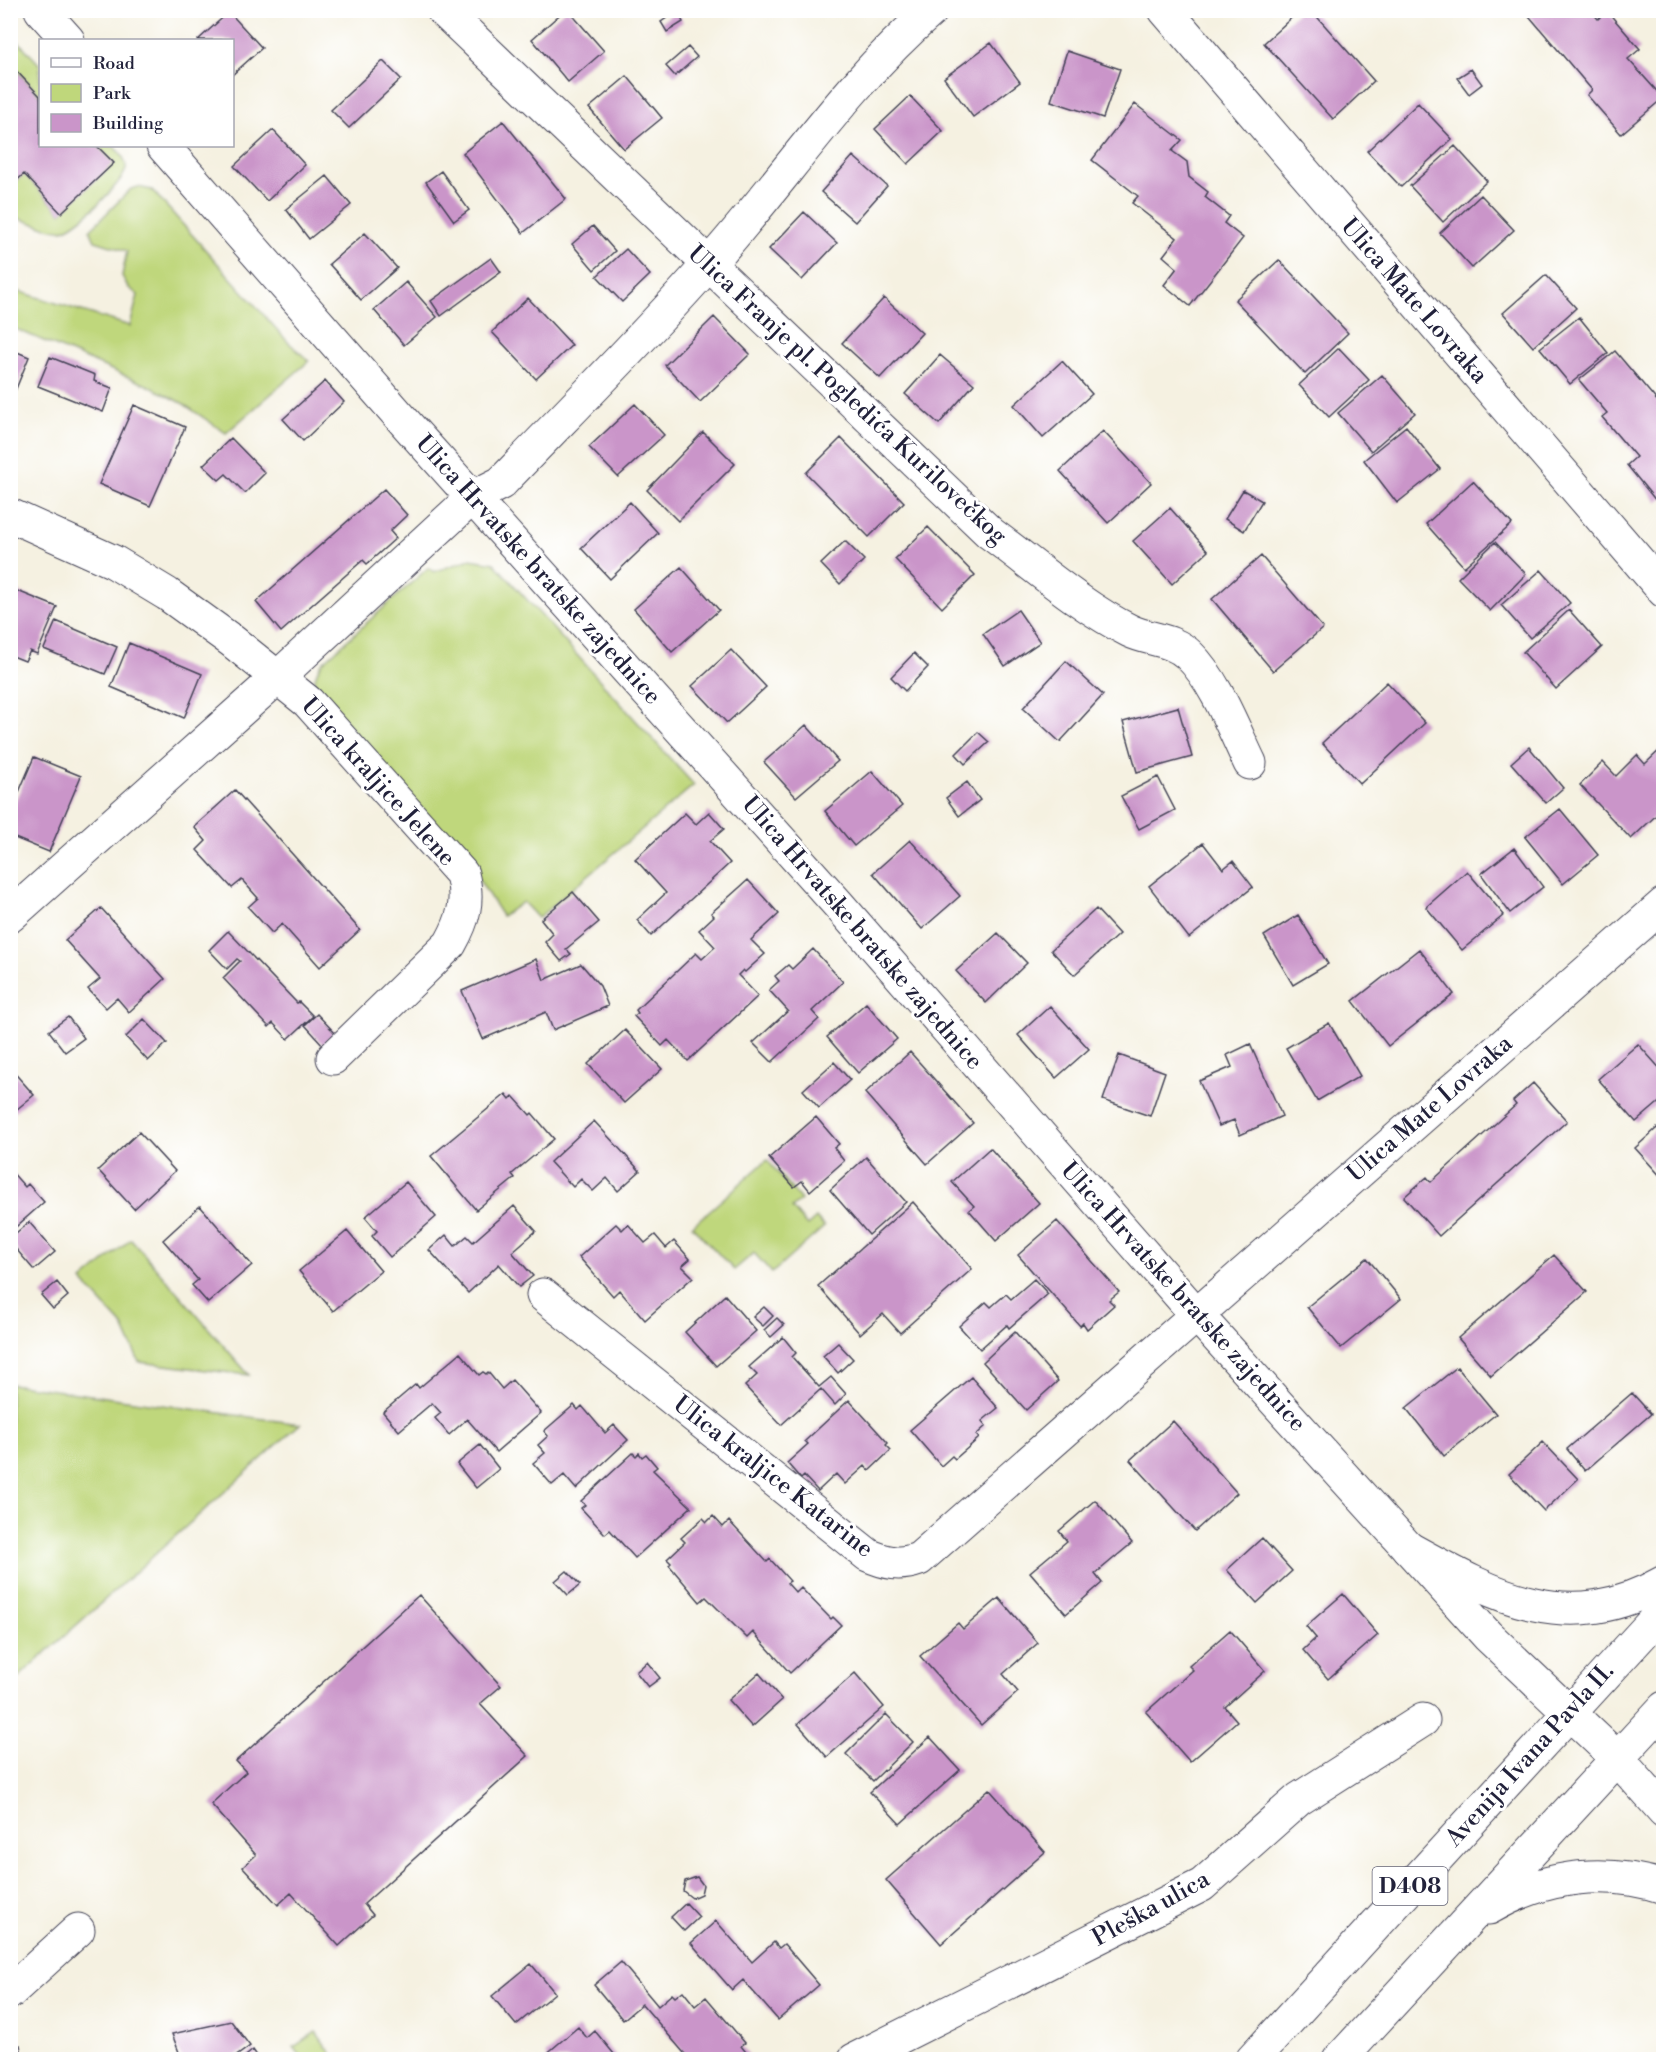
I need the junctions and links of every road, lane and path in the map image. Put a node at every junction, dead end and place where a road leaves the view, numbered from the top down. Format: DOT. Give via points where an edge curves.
graph roads {
  1 [pos="41,10"];
  2 [pos="443,10"];
  3 [pos="932,10"];
  4 [pos="1165,10"];
  5 [pos="67,39"];
  6 [pos="164,147"];
  7 [pos="708,266"];
  8 [pos="473,497"];
  9 [pos="10,515"];
  10 [pos="1664,591"];
  11 [pos="277,678"];
  12 [pos="1250,763"];
  13 [pos="23,886"];
  14 [pos="1664,904"];
  15 [pos="10,916"];
  16 [pos="333,1058"];
  17 [pos="543,1295"];
  18 [pos="1196,1314"];
  19 [pos="1408,1548"];
  20 [pos="1664,1582"];
  21 [pos="1664,1610"];
  22 [pos="1664,1708"];
  23 [pos="1569,1713"];
  24 [pos="1423,1720"];
  25 [pos="1617,1758"];
  26 [pos="1664,1811"];
  27 [pos="1664,1887"];
  28 [pos="1469,1919"];
  29 [pos="78,1930"];
  30 [pos="10,1992"];
  31 [pos="854,2060"];
  32 [pos="1252,2060"];
  33 [pos="1340,2060"];
  1 -- 5 [label="street"];
  2 -- 7 [label="street, Ulica Franje pl. Pogledića Kurilovečkog"];
  3 -- 7 [label="street, Ulica kraljice Jelene" via="832,114"];
  4 -- 10 [label="street, Ulica Mate Lovraka"];
  6 -- 8 [label="street, Ulica Hrvatske bratske zajednice"];
  7 -- 8 [label="street, Ulica kraljice Jelene" via="501,483"];
  7 -- 12 [label="street, Ulica Franje pl. Pogledića Kurilovečkog" via="990,533 1131,632 1165,641 1188,654 1219,698"];
  8 -- 11 [label="street, Ulica kraljice Jelene"];
  8 -- 18 [label="street, Ulica Hrvatske bratske zajednice" via="837,903"];
  9 -- 11 [label="street, Ulica kraljice Jelene" via="114,562 232,641"];
  11 -- 13 [label="street, Ulica kraljice Jelene"];
  11 -- 16 [label="street, Ulica kraljice Jelene" via="308,702 462,874 466,891 463,916 450,944"];
  13 -- 15 [label="street, Ulica kraljice Jelene"];
  14 -- 18 [label="street, Ulica Mate Lovraka"];
  17 -- 18 [label="street, Ulica kraljice Katarine" via="868,1555 893,1564 919,1559"];
  18 -- 19 [label="street, Ulica Hrvatske bratske zajednice"];
  19 -- 20 [label="street" via="1491,1590 1551,1609 1620,1601"];
  19 -- 23 [label="street, Ulica Hrvatske bratske zajednice" via="1488,1636"];
  21 -- 23 [label="street, Avenija Ivana Pavla II. / D408"];
  22 -- 25 [label="street, D408"];
  23 -- 25 [label="street, Ulica Hrvatske bratske zajednice"];
  23 -- 32 [label="street, Avenija Ivana Pavla II. / D408"];
  24 -- 31 [label="street, Pleška ulica" via="1299,1799 1202,1885"];
  25 -- 26 [label="street, Ulica Hrvatske bratske zajednice"];
  25 -- 28 [label="street, D408"];
  27 -- 28 [label="street" via="1638,1878 1596,1875 1555,1880 1515,1893"];
  28 -- 33 [label="street, D408"];
  29 -- 30 [label="street"];
}
